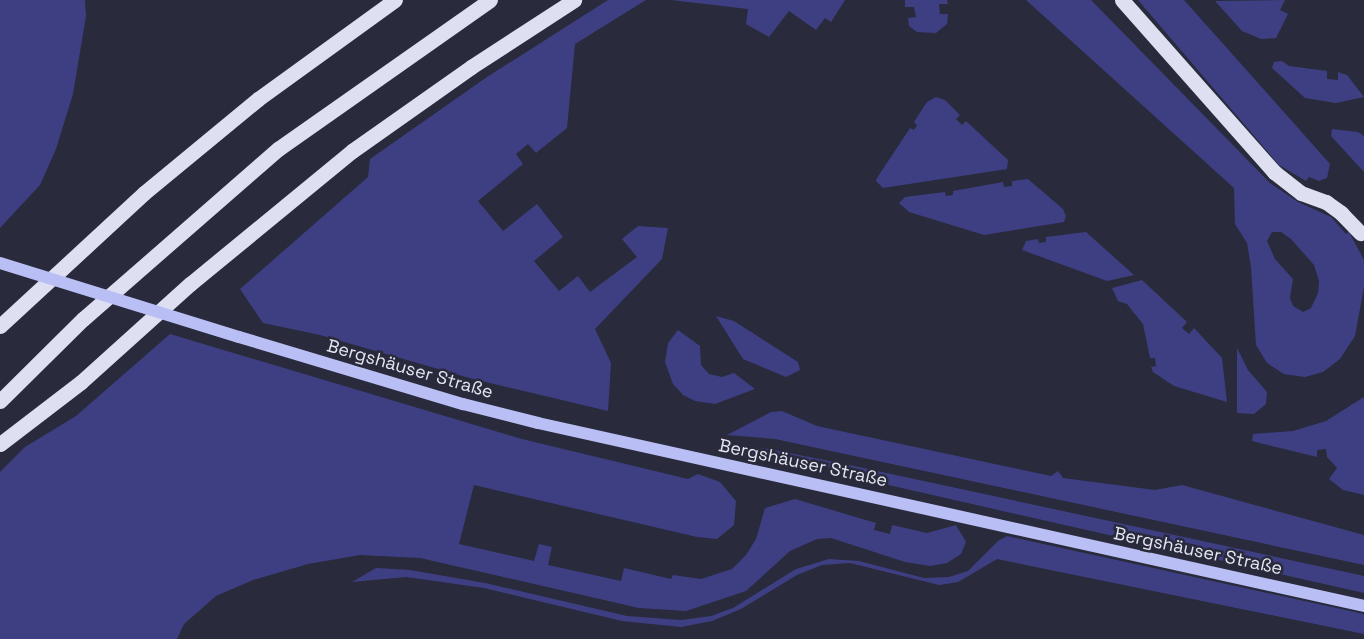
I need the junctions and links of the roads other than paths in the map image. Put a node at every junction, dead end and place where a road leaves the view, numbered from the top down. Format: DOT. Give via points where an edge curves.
graph roads {
  1 [pos="395,0"];
  2 [pos="490,0"];
  3 [pos="574,0"];
  4 [pos="1115,0"];
  5 [pos="1122,0"];
  6 [pos="1134,14"];
  7 [pos="1360,233"];
  8 [pos="0,263"];
  9 [pos="0,326"];
  10 [pos="0,401"];
  11 [pos="0,444"];
  12 [pos="1364,606"];
  1 -- 9 [label="highway" via="258,99 144,192"];
  2 -- 10 [label="highway" via="278,149 83,319"];
  3 -- 11 [label="highway" via="471,67 346,156 190,284 81,382"];
  4 -- 6 [label="highway"];
  5 -- 6 [label="highway"];
  6 -- 7 [label="highway" via="1274,172 1300,193 1326,202"];
  8 -- 12 [label="main road, Bergshäuser Straße, bridge" via="463,404 538,423"];
}
